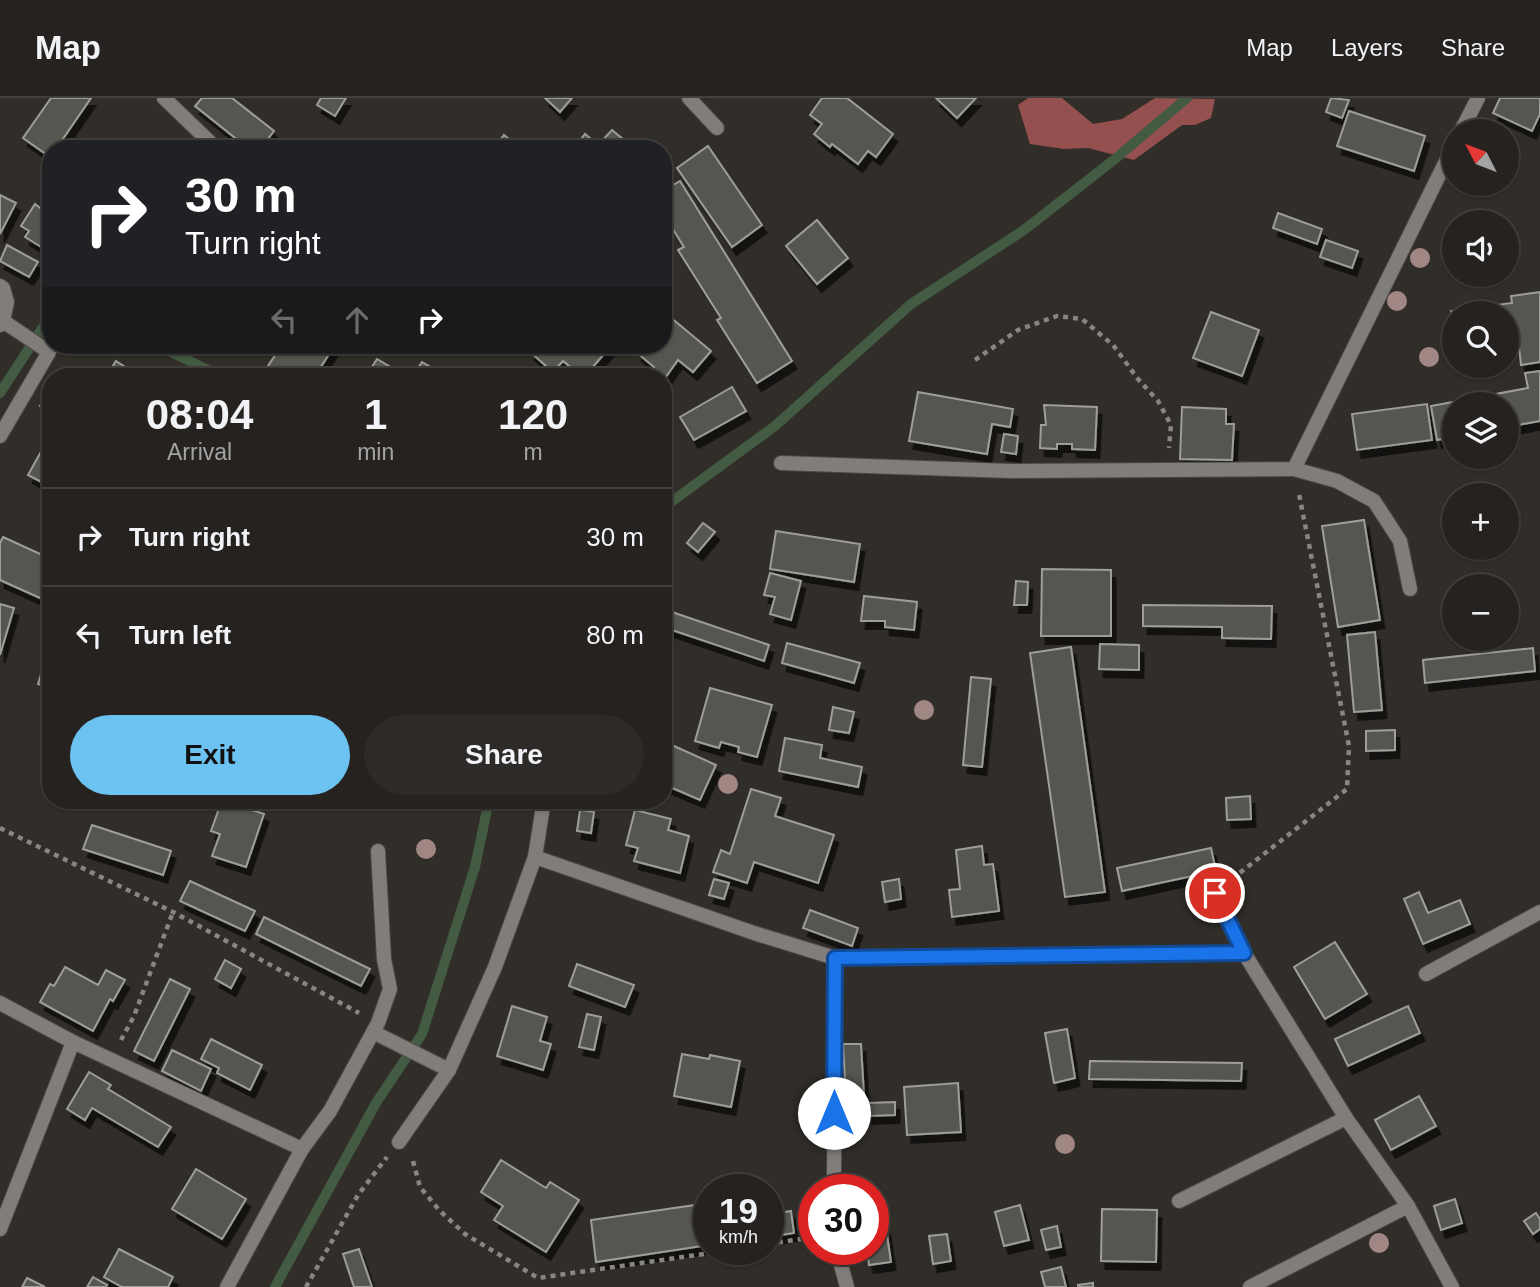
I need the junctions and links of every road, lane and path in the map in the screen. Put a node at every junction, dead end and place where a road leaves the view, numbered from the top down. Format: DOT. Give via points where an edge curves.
graph roads {
  1 [pos="164,98"];
  2 [pos="689,98"];
  3 [pos="1478,98"];
  4 [pos="1467,119"];
  5 [pos="717,128"];
  6 [pos="208,140"];
  7 [pos="1442,169"];
  8 [pos="0,286"];
  9 [pos="1,323"];
  10 [pos="42,346"];
  11 [pos="48,354"];
  12 [pos="975,360"];
  13 [pos="0,436"];
  14 [pos="781,463"];
  15 [pos="1294,469"];
  16 [pos="1168,470"];
  17 [pos="1410,589"];
  18 [pos="543,809"];
  19 [pos="0,828"];
  20 [pos="378,851"];
  21 [pos="535,856"];
  22 [pos="1215,893"];
  23 [pos="173,912"];
  24 [pos="1540,912"];
  25 [pos="1244,953"];
  26 [pos="835,958"];
  27 [pos="1426,974"];
  28 [pos="0,1003"];
  29 [pos="376,1027"];
  30 [pos="73,1042"];
  31 [pos="111,1060"];
  32 [pos="449,1070"];
  33 [pos="1346,1118"];
  34 [pos="399,1142"];
  35 [pos="302,1149"];
  36 [pos="834,1174"];
  37 [pos="1179,1201"];
  38 [pos="1408,1206"];
  39 [pos="0,1228"];
  40 [pos="693,1256"];
  41 [pos="841,1265"];
  42 [pos="226,1287"];
  43 [pos="306,1287"];
  44 [pos="847,1287"];
  45 [pos="1250,1287"];
  46 [pos="1452,1287"];
  1 -- 6 [label="street"];
  2 -- 5 [label="street"];
  3 -- 4 [label="street"];
  7 -- 15 [label="street"];
  8 -- 9 [label="street" via="6,302"];
  9 -- 10 [label="street"];
  11 -- 13 [label="street"];
  12 -- 16 [label="path" via="1018,330 1057,316 1082,319 1113,345 1158,401 1171,425"];
  14 -- 16 [label="street" via="1010,471"];
  15 -- 16 [label="street"];
  15 -- 17 [label="street" via="1337,481 1374,501 1400,541"];
  15 -- 22 [label="path" via="1349,746 1347,789"];
  18 -- 21 [label="street"];
  19 -- 23 [label="path"];
  20 -- 29 [label="street" via="390,989"];
  21 -- 26 [label="street"];
  21 -- 32 [label="street" via="495,967"];
  22 -- 25 [label="street"];
  23 -- 29 [label="path"];
  23 -- 31 [label="path" via="134,1016"];
  24 -- 27 [label="street"];
  25 -- 26 [label="street"];
  25 -- 33 [label="street"];
  26 -- 36 [label="street"];
  28 -- 30 [label="street"];
  29 -- 32 [label="street"];
  29 -- 35 [label="street" via="330,1111"];
  30 -- 31 [label="street"];
  30 -- 39 [label="street"];
  31 -- 35 [label="street"];
  32 -- 34 [label="street"];
  33 -- 37 [label="street"];
  33 -- 38 [label="street"];
  34 -- 40 [label="path" via="412,1158 421,1187 440,1211 465,1234 538,1278"];
  34 -- 43 [label="path" via="358,1195"];
  35 -- 42 [label="street"];
  38 -- 45 [label="street"];
  38 -- 46 [label="street"];
  41 -- 44 [label="street"];
}
